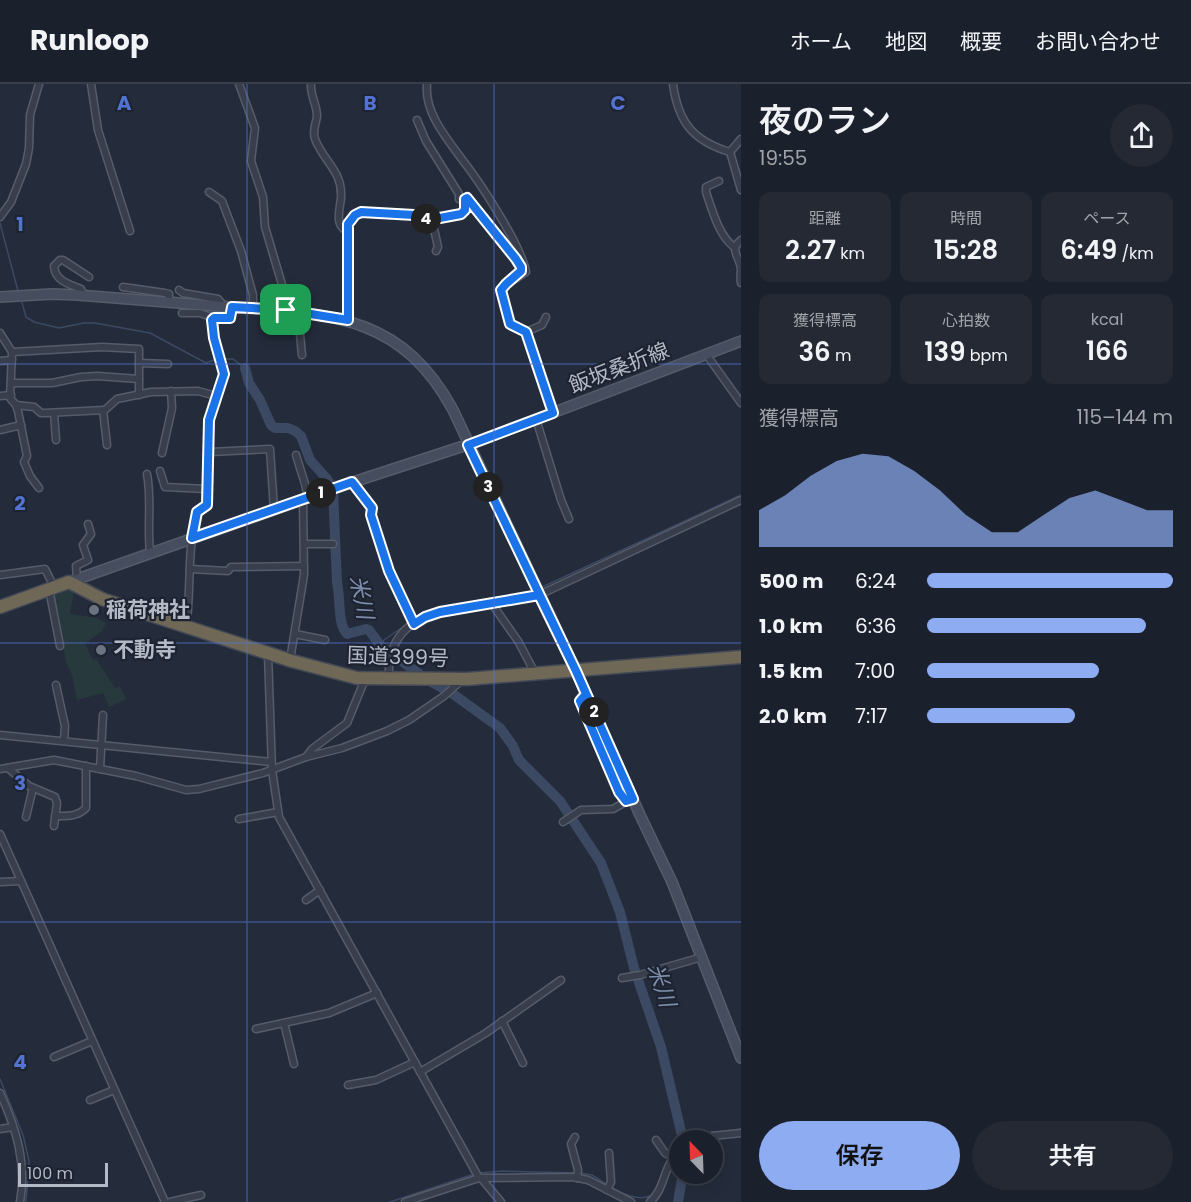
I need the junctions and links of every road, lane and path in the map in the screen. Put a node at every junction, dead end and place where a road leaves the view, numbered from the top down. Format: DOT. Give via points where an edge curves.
graph roads {
  1 [pos="39,84"];
  2 [pos="91,84"];
  3 [pos="239,84"];
  4 [pos="311,84"];
  5 [pos="427,84"];
  6 [pos="673,84"];
  7 [pos="417,120"];
  8 [pos="741,139"];
  9 [pos="730,152"];
  10 [pos="718,181"];
  11 [pos="741,190"];
  12 [pos="209,192"];
  13 [pos="465,199"];
  14 [pos="2,215"];
  15 [pos="429,220"];
  16 [pos="130,231"];
  17 [pos="347,231"];
  18 [pos="741,240"];
  19 [pos="734,248"];
  20 [pos="436,250"];
  21 [pos="89,277"];
  22 [pos="512,279"];
  23 [pos="741,283"];
  24 [pos="123,287"];
  25 [pos="179,290"];
  26 [pos="4,296"];
  27 [pos="84,296"];
  28 [pos="169,302"];
  29 [pos="228,307"];
  30 [pos="253,308"];
  31 [pos="286,310"];
  32 [pos="182,313"];
  33 [pos="546,317"];
  34 [pos="214,318"];
  35 [pos="348,320"];
  36 [pos="526,332"];
  37 [pos="0,333"];
  38 [pos="741,341"];
  39 [pos="706,354"];
  40 [pos="302,355"];
  41 [pos="12,356"];
  42 [pos="0,361"];
  43 [pos="139,363"];
  44 [pos="168,364"];
  45 [pos="139,379"];
  46 [pos="11,383"];
  47 [pos="171,391"];
  48 [pos="10,395"];
  49 [pos="139,395"];
  50 [pos="0,396"];
  51 [pos="216,396"];
  52 [pos="741,404"];
  53 [pos="16,405"];
  54 [pos="103,410"];
  55 [pos="54,413"];
  56 [pos="553,413"];
  57 [pos="536,419"];
  58 [pos="21,425"];
  59 [pos="0,430"];
  60 [pos="56,440"];
  61 [pos="107,445"];
  62 [pos="468,445"];
  63 [pos="210,452"];
  64 [pos="162,453"];
  65 [pos="296,455"];
  66 [pos="160,471"];
  67 [pos="147,474"];
  68 [pos="352,482"];
  69 [pos="39,488"];
  70 [pos="207,489"];
  71 [pos="306,499"];
  72 [pos="741,500"];
  73 [pos="273,510"];
  74 [pos="569,519"];
  75 [pos="88,524"];
  76 [pos="192,538"];
  77 [pos="304,544"];
  78 [pos="333,544"];
  79 [pos="150,552"];
  80 [pos="304,566"];
  81 [pos="190,569"];
  82 [pos="0,575"];
  83 [pos="73,581"];
  84 [pos="51,588"];
  85 [pos="537,591"];
  86 [pos="492,604"];
  87 [pos="0,607"];
  88 [pos="413,622"];
  89 [pos="186,627"];
  90 [pos="296,634"];
  91 [pos="325,640"];
  92 [pos="60,646"];
  93 [pos="268,653"];
  94 [pos="741,657"];
  95 [pos="290,661"];
  96 [pos="576,671"];
  97 [pos="536,674"];
  98 [pos="365,679"];
  99 [pos="389,679"];
  100 [pos="462,679"];
  101 [pos="56,685"];
  102 [pos="103,715"];
  103 [pos="0,735"];
  104 [pos="64,741"];
  105 [pos="102,745"];
  106 [pos="306,757"];
  107 [pos="272,762"];
  108 [pos="86,766"];
  109 [pos="8,768"];
  110 [pos="0,769"];
  111 [pos="100,769"];
  112 [pos="272,770"];
  113 [pos="33,788"];
  114 [pos="629,800"];
  115 [pos="278,812"];
  116 [pos="55,816"];
  117 [pos="26,817"];
  118 [pos="568,818"];
  119 [pos="239,819"];
  120 [pos="54,826"];
  121 [pos="0,834"];
  122 [pos="21,881"];
  123 [pos="0,882"];
  124 [pos="320,890"];
  125 [pos="306,900"];
  126 [pos="702,957"];
  127 [pos="622,978"];
  128 [pos="561,980"];
  129 [pos="377,993"];
  130 [pos="502,1021"];
  131 [pos="284,1023"];
  132 [pos="256,1029"];
  133 [pos="92,1041"];
  134 [pos="54,1057"];
  135 [pos="741,1058"];
  136 [pos="415,1062"];
  137 [pos="522,1063"];
  138 [pos="294,1064"];
  139 [pos="420,1072"];
  140 [pos="348,1085"];
  141 [pos="114,1090"];
  142 [pos="0,1093"];
  143 [pos="90,1100"];
  144 [pos="13,1127"];
  145 [pos="0,1129"];
  146 [pos="741,1133"];
  147 [pos="723,1135"];
  148 [pos="575,1137"];
  149 [pos="656,1140"];
  150 [pos="609,1153"];
  151 [pos="669,1154"];
  152 [pos="669,1162"];
  153 [pos="577,1175"];
  154 [pos="478,1176"];
  155 [pos="609,1188"];
  156 [pos="201,1195"];
  157 [pos="21,1202"];
  158 [pos="165,1202"];
  159 [pos="170,1202"];
  160 [pos="405,1202"];
  161 [pos="501,1202"];
  162 [pos="631,1202"];
  163 [pos="650,1202"];
  1 -- 14 [label="street" via="30,115 26,164"];
  2 -- 16 [label="street" via="98,130"];
  3 -- 31 [label="street" via="255,128 252,167 263,196 264,227 286,298"];
  4 -- 17 [label="street" via="317,115 315,140 339,182 339,221"];
  5 -- 22 [label="street" via="426,98 442,131 521,256 526,272"];
  6 -- 9 [label="street" via="678,111 690,128 706,144"];
  7 -- 13 [label="street" via="459,199"];
  8 -- 9 [label="street"];
  9 -- 11 [label="street"];
  10 -- 19 [label="street" via="706,187 706,192 716,220"];
  12 -- 30 [label="street" via="219,197 239,245 253,294"];
  13 -- 15 [label="street" via="461,214"];
  13 -- 22 [label="street" via="519,263 521,271"];
  15 -- 17 [label="street" via="414,215 361,212 351,218"];
  15 -- 20 [label="street" via="437,238"];
  17 -- 35 [label="street"];
  18 -- 19 [label="street"];
  19 -- 23 [label="street" via="741,267"];
  21 -- 27 [label="street" via="63,260 54,266 63,282 81,289"];
  22 -- 36 [label="street" via="501,294 510,324"];
  24 -- 28 [label="street" via="169,294"];
  25 -- 29 [label="street" via="219,299"];
  26 -- 27 [label="street"];
  27 -- 28 [label="street"];
  28 -- 29 [label="street"];
  29 -- 30 [label="street"];
  29 -- 34 [label="street" via="230,318"];
  30 -- 31 [label="street"];
  31 -- 35 [label="street"];
  31 -- 40 [label="street" via="300,334"];
  32 -- 34 [label="street"];
  33 -- 36 [label="street" via="542,325"];
  34 -- 51 [label="street" via="212,324 224,374"];
  35 -- 62 [label="street" via="388,339 422,366 444,394"];
  36 -- 56 [label="street"];
  37 -- 41 [label="street"];
  38 -- 39 [label="street, 飯坂桑折線"];
  39 -- 52 [label="street"];
  39 -- 56 [label="street, 飯坂桑折線"];
  41 -- 42 [label="street"];
  41 -- 43 [label="street" via="102,347 139,349"];
  41 -- 46 [label="street"];
  43 -- 44 [label="street"];
  43 -- 45 [label="street"];
  45 -- 46 [label="street" via="97,376 52,383"];
  45 -- 49 [label="street"];
  46 -- 48 [label="street"];
  47 -- 49 [label="street"];
  47 -- 51 [label="street"];
  47 -- 64 [label="street" via="172,408"];
  48 -- 50 [label="street"];
  48 -- 53 [label="street"];
  49 -- 54 [label="street" via="117,399"];
  51 -- 63 [label="street" via="209,420"];
  53 -- 55 [label="street"];
  53 -- 58 [label="street"];
  54 -- 55 [label="street"];
  54 -- 61 [label="street"];
  55 -- 60 [label="street"];
  56 -- 57 [label="street, 飯坂桑折線"];
  57 -- 62 [label="street, 飯坂桑折線"];
  57 -- 74 [label="street"];
  58 -- 59 [label="street"];
  58 -- 69 [label="street" via="27,456 24,462"];
  62 -- 68 [label="street, 飯坂桑折線"];
  62 -- 85 [label="street"];
  63 -- 70 [label="street"];
  63 -- 73 [label="street" via="270,449"];
  65 -- 71 [label="street" via="306,484"];
  66 -- 70 [label="street" via="165,487"];
  67 -- 79 [label="street"];
  68 -- 71 [label="street, 飯坂桑折線"];
  68 -- 88 [label="street" via="372,508 389,571"];
  70 -- 76 [label="street" via="207,505 197,512"];
  71 -- 73 [label="street, 飯坂桑折線"];
  71 -- 77 [label="street"];
  72 -- 85 [label="street"];
  73 -- 76 [label="street, 飯坂桑折線"];
  75 -- 83 [label="street" via="92,534 80,545 88,560 76,566"];
  76 -- 79 [label="street, 飯坂桑折線"];
  76 -- 81 [label="street"];
  77 -- 78 [label="street"];
  77 -- 80 [label="street"];
  79 -- 83 [label="street, 飯坂桑折線"];
  80 -- 81 [label="street"];
  80 -- 90 [label="street"];
  81 -- 89 [label="street"];
  82 -- 84 [label="street" via="45,569"];
  83 -- 84 [label="highway"];
  83 -- 89 [label="highway, 国道399号" via="102,599"];
  84 -- 87 [label="highway"];
  84 -- 92 [label="street"];
  85 -- 86 [label="street"];
  85 -- 96 [label="street"];
  86 -- 88 [label="street" via="432,614"];
  86 -- 97 [label="street"];
  88 -- 99 [label="street" via="391,649"];
  89 -- 93 [label="highway, 国道399号"];
  90 -- 91 [label="street"];
  90 -- 95 [label="street"];
  93 -- 95 [label="highway, 国道399号"];
  93 -- 107 [label="street"];
  94 -- 96 [label="highway, 国道399号"];
  95 -- 98 [label="highway, 国道399号"];
  96 -- 97 [label="highway, 国道399号"];
  96 -- 114 [label="street"];
  97 -- 100 [label="highway, 国道399号"];
  98 -- 99 [label="highway, 国道399号"];
  98 -- 106 [label="street" via="347,723"];
  99 -- 100 [label="highway, 国道399号"];
  100 -- 106 [label="street" via="409,720 342,748"];
  101 -- 104 [label="street" via="65,726"];
  102 -- 105 [label="street"];
  103 -- 104 [label="street"];
  104 -- 105 [label="street"];
  105 -- 107 [label="street"];
  105 -- 111 [label="street"];
  106 -- 112 [label="street"];
  107 -- 112 [label="street"];
  108 -- 109 [label="street" via="54,760"];
  108 -- 111 [label="street"];
  108 -- 116 [label="street" via="86,808 74,815"];
  109 -- 110 [label="street"];
  109 -- 113 [label="street"];
  111 -- 112 [label="street" via="186,790"];
  112 -- 115 [label="street"];
  113 -- 116 [label="street" via="55,797"];
  113 -- 117 [label="street"];
  114 -- 118 [label="street" via="613,809 584,810"];
  114 -- 126 [label="street" via="672,882"];
  115 -- 119 [label="street"];
  115 -- 124 [label="street"];
  116 -- 120 [label="street"];
  121 -- 122 [label="street"];
  122 -- 123 [label="street"];
  122 -- 133 [label="street"];
  124 -- 125 [label="street"];
  124 -- 129 [label="street"];
  126 -- 127 [label="street"];
  126 -- 135 [label="street"];
  128 -- 130 [label="street"];
  129 -- 131 [label="street" via="329,1013"];
  129 -- 136 [label="street"];
  130 -- 137 [label="street"];
  130 -- 139 [label="street"];
  131 -- 132 [label="street"];
  131 -- 138 [label="street"];
  133 -- 134 [label="street"];
  133 -- 141 [label="street"];
  136 -- 139 [label="street"];
  136 -- 140 [label="street" via="376,1080"];
  139 -- 154 [label="street"];
  141 -- 143 [label="street"];
  141 -- 158 [label="street"];
  142 -- 144 [label="street"];
  144 -- 145 [label="street"];
  144 -- 157 [label="street" via="23,1165"];
  146 -- 147 [label="street"];
  148 -- 153 [label="street" via="571,1144"];
  149 -- 151 [label="street"];
  150 -- 155 [label="street"];
  152 -- 163 [label="street" via="658,1193"];
  153 -- 154 [label="street"];
  153 -- 155 [label="street"];
  154 -- 160 [label="street"];
  154 -- 161 [label="street"];
  155 -- 162 [label="street"];
  156 -- 159 [label="street"];
}
